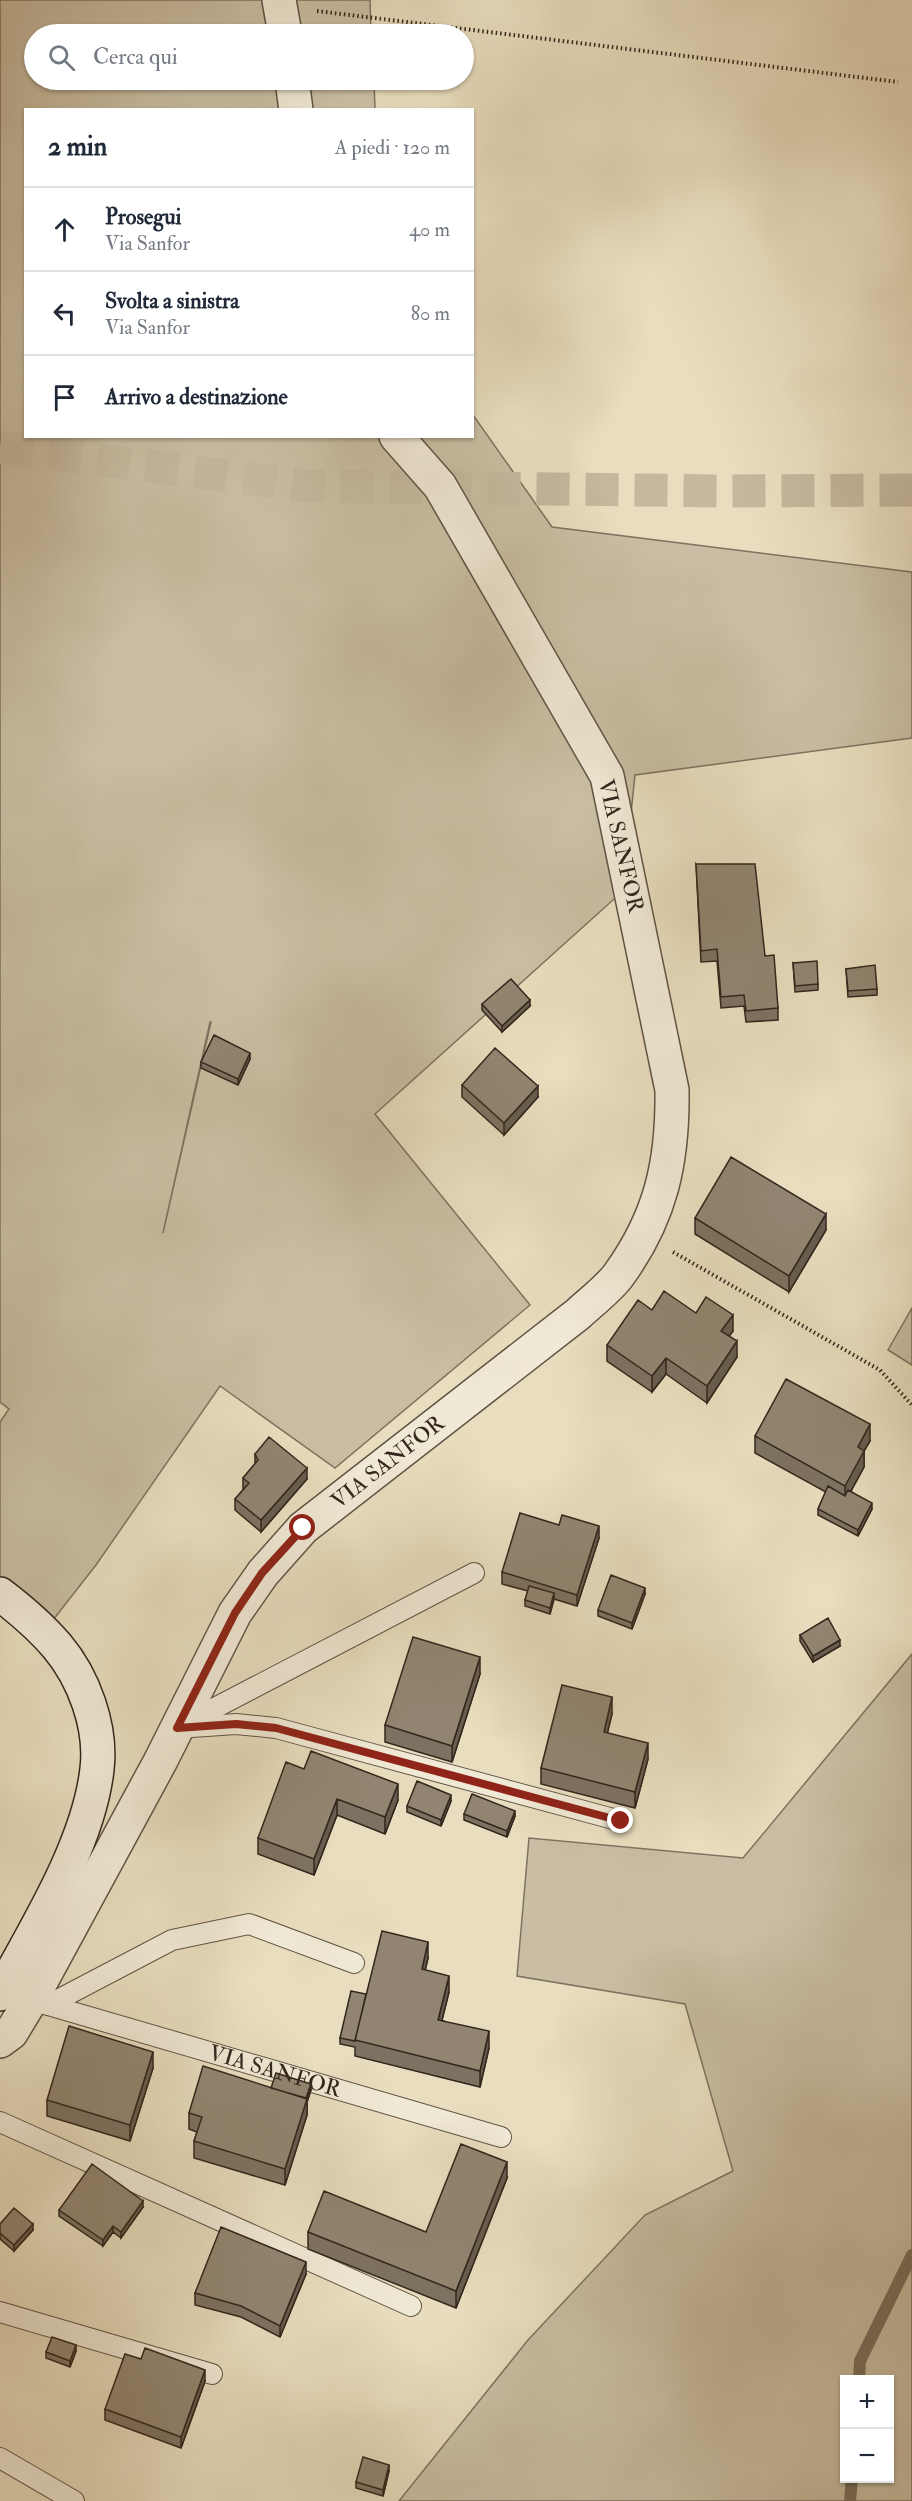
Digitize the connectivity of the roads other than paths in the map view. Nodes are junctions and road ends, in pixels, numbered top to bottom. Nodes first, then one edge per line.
1 (293, 90) edge
2 (296, 108) edge
3 (398, 438) edge
4 (474, 1573) dead end
5 (0, 1594) edge
6 (177, 1728) junction
7 (621, 1821) dead end
8 (354, 1964) dead end
9 (26, 1999) edge
10 (0, 2041) edge
11 (0, 2122) edge
12 (501, 2137) dead end
13 (411, 2306) dead end
14 (0, 2312) edge
15 (212, 2374) dead end
16 (0, 2458) edge
17 (74, 2501) edge

1 - 2 street
3 - 6 street, VIA SANFOR
4 - 6 lane
5 - 9 street
6 - 7 lane
6 - 9 street, VIA SANFOR
8 - 9 lane
9 - 10 street, VIA SANFOR
9 - 12 lane, VIA SANFOR
11 - 13 lane
14 - 15 lane
16 - 17 lane

